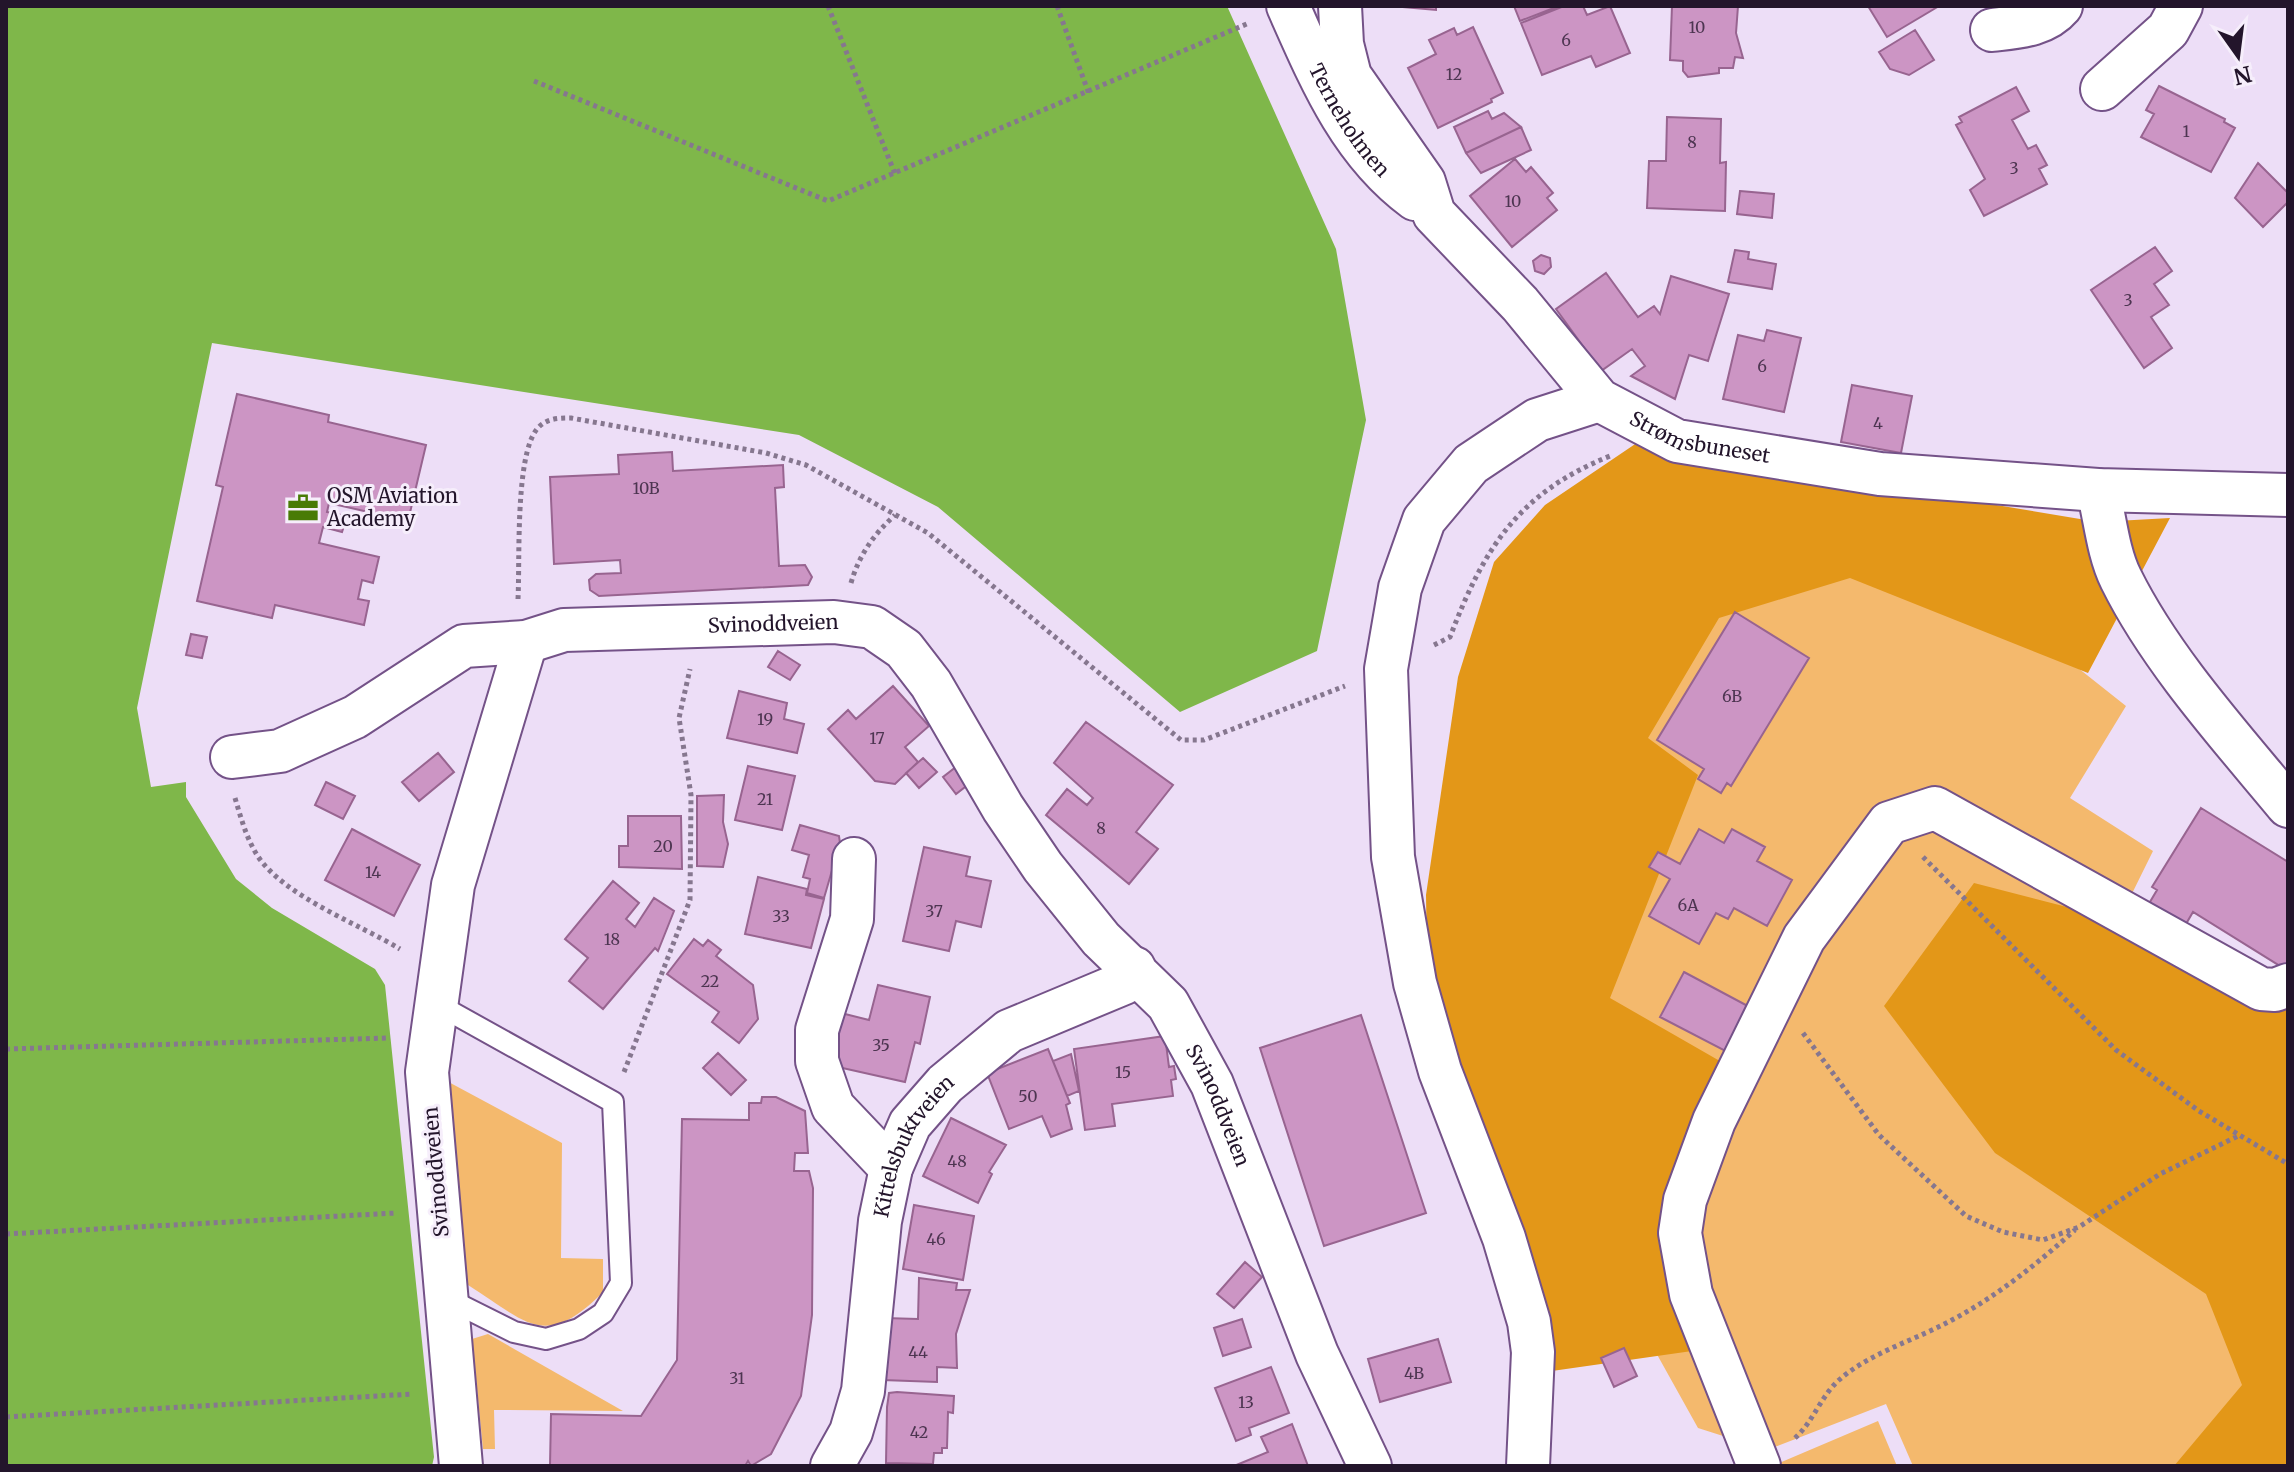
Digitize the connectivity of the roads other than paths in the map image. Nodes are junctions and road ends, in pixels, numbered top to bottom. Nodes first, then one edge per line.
1 (1288, 6) edge
2 (1340, 6) edge
3 (2061, 6) edge
4 (2181, 6) edge
5 (1992, 30) dead end
6 (2102, 89) dead end
7 (1434, 214) junction
8 (1599, 400) junction
9 (2098, 490) junction
10 (2288, 495) edge
11 (526, 642) junction
12 (232, 757) road end
13 (2288, 806) edge
14 (854, 859) dead end
15 (1134, 968) junction
16 (2288, 985) edge
17 (437, 988) junction
18 (891, 1168) junction
19 (446, 1298) junction
20 (847, 1455) edge
21 (461, 1466) edge
22 (1370, 1466) edge
23 (1528, 1466) edge
24 (1758, 1466) edge

1 - 7 street, Terneholmen
2 - 7 street, Strømsbuneset
3 - 5 street
4 - 6 street
7 - 8 street, Strømsbuneset
8 - 9 street, Strømsbuneset
8 - 23 street
9 - 10 street, Strømsbuneset
9 - 13 street
11 - 12 street
11 - 15 street, Svinoddveien
11 - 17 street, Svinoddveien
14 - 18 street
15 - 18 street, Kittelsbuktveien
15 - 22 street, Svinoddveien
16 - 24 street
17 - 19 street, Svinoddveien
17 - 19 lane
18 - 20 street, Kittelsbuktveien
19 - 21 street, Svinoddveien

